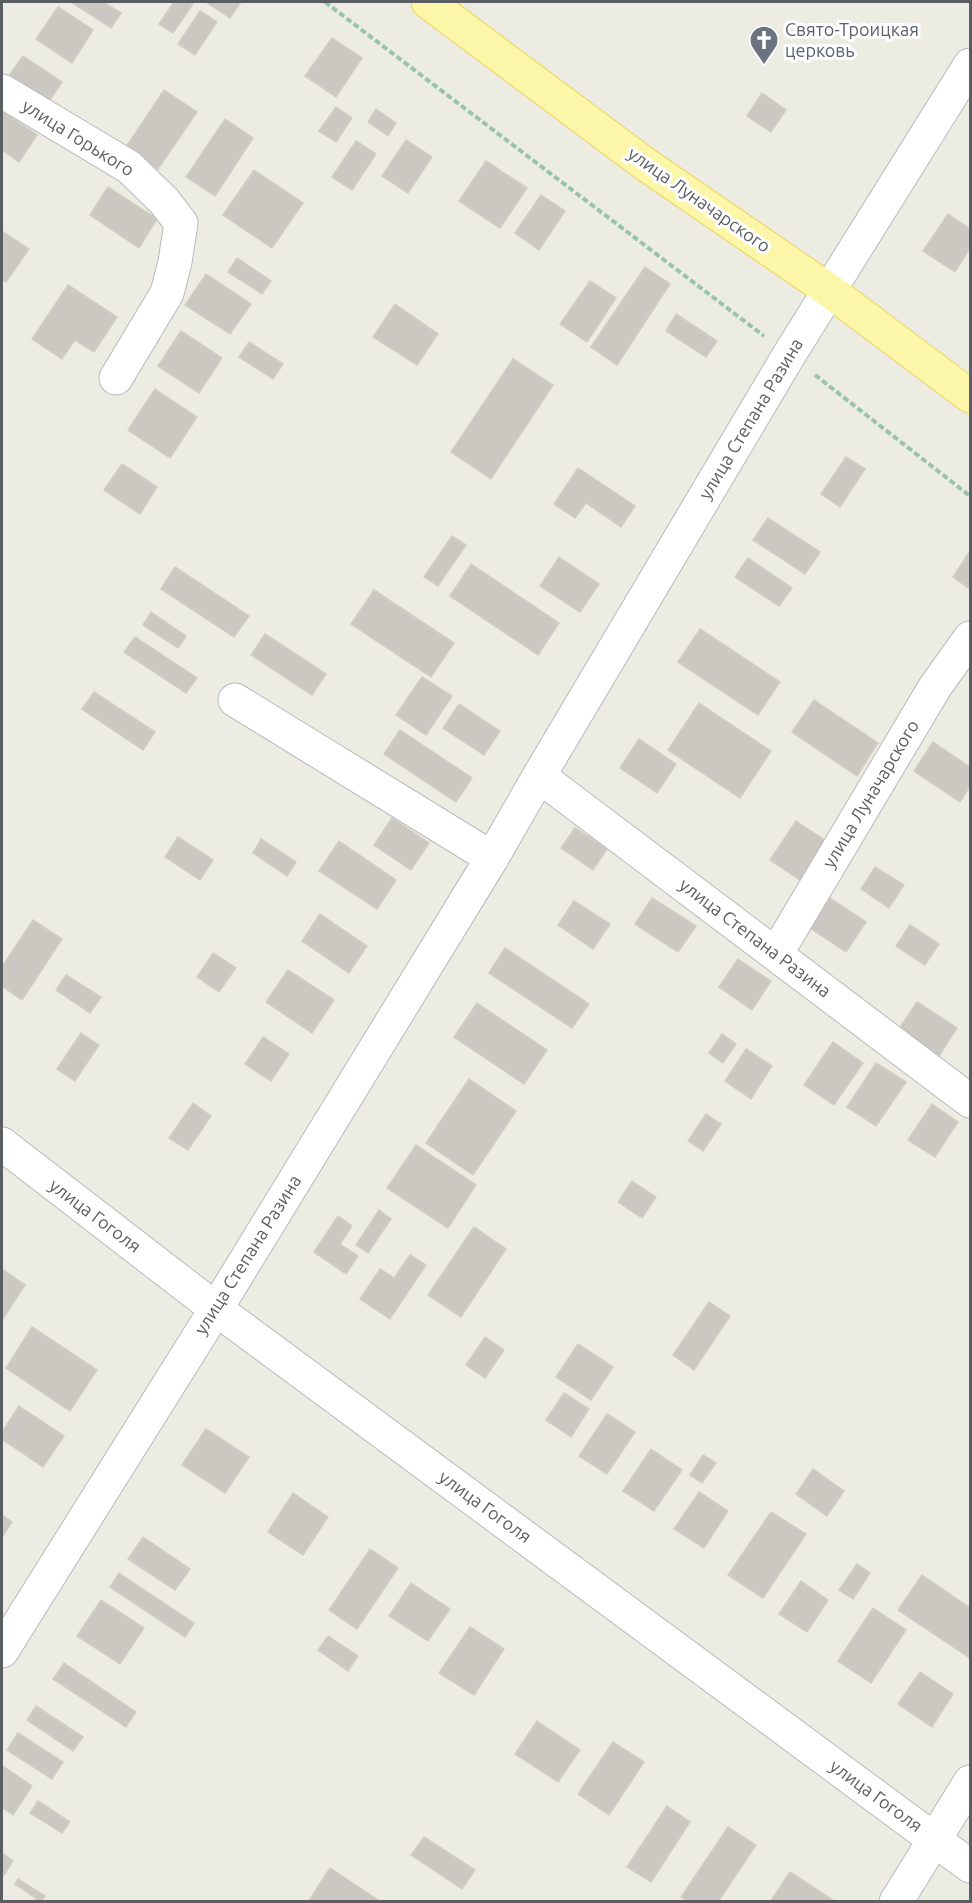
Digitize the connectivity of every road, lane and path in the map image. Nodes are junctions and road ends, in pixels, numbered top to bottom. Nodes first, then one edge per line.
1 (325, 2) edge
2 (428, 2) edge
3 (970, 65) edge
4 (2, 91) edge
5 (830, 291) junction
6 (789, 355) junction
7 (116, 378) dead end
8 (970, 396) edge
9 (970, 496) edge
10 (970, 638) edge
11 (235, 700) dead end
12 (539, 776) junction
13 (492, 858) junction
14 (776, 954) junction
15 (970, 1101) edge
16 (2, 1144) edge
17 (216, 1309) junction
18 (2, 1651) edge
19 (970, 1782) edge
20 (934, 1839) junction
21 (970, 1866) edge
22 (896, 1902) edge

1 - 6 path
2 - 5 main road, улица Луначарского
3 - 5 street, улица Степана Разина
4 - 7 street, улица Горького
5 - 6 street, улица Степана Разина
5 - 8 main road, улица Луначарского
6 - 9 path
6 - 12 street, улица Степана Разина
10 - 14 street, улица Луначарского
11 - 13 street
12 - 13 street, улица Степана Разина
12 - 14 street, улица Степана Разина
13 - 17 street, улица Степана Разина
14 - 15 street, улица Степана Разина
16 - 17 street, улица Гоголя
17 - 18 street, улица Степана Разина
17 - 20 street, улица Гоголя
19 - 20 street
20 - 21 street, улица Гоголя
20 - 22 street

